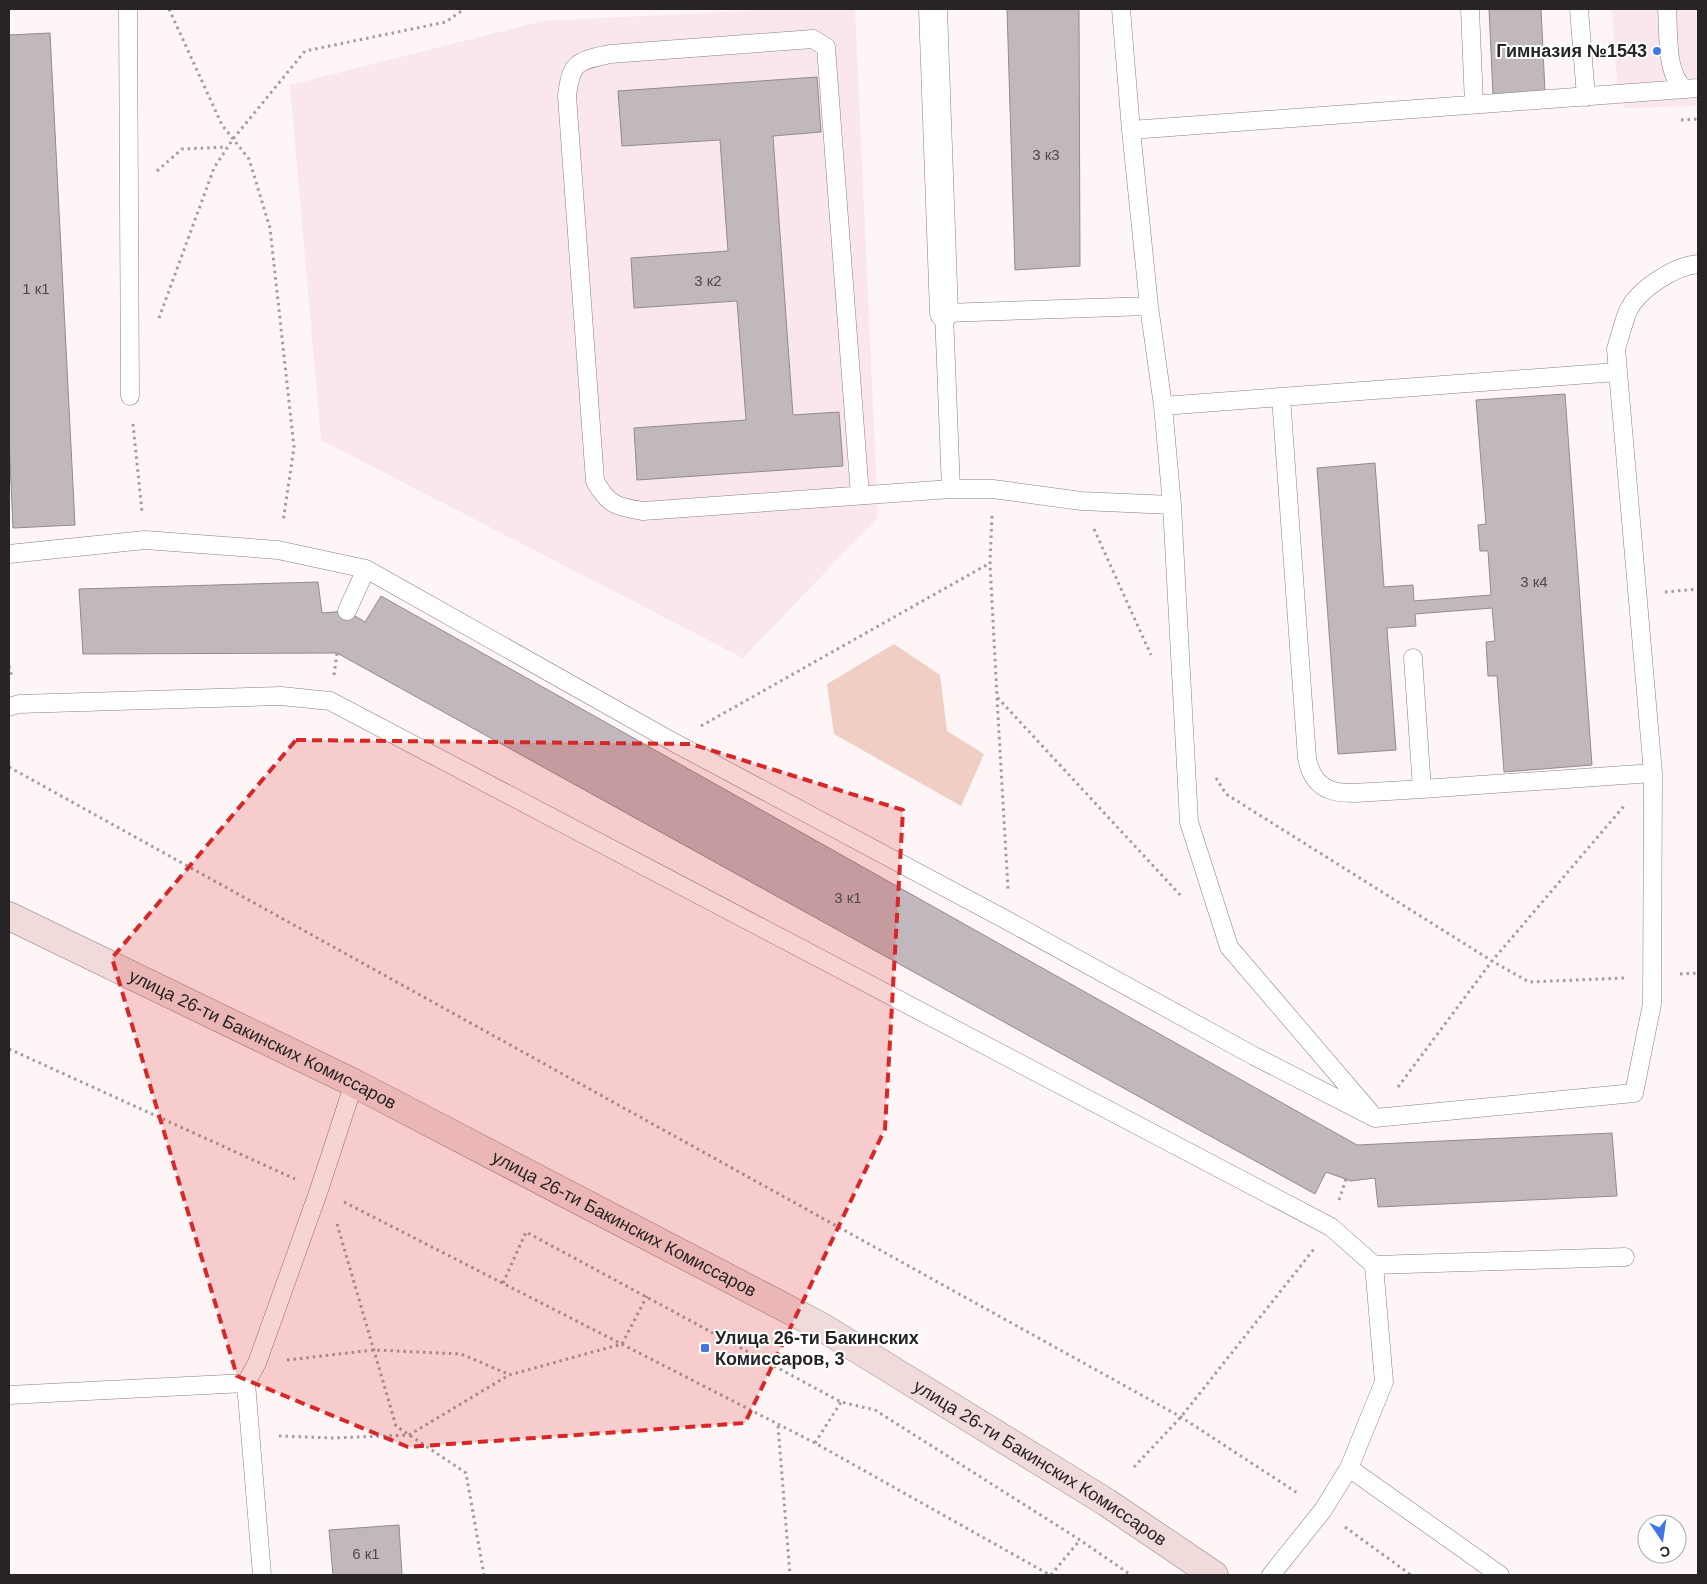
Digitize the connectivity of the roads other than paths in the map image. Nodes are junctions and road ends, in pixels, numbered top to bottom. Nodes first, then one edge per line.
1 (128, 9) edge
2 (933, 9) edge
3 (1121, 9) edge
4 (1470, 9) edge
5 (1579, 9) edge
6 (1667, 9) edge
7 (1692, 89) edge
8 (1586, 96) junction
9 (1474, 104) junction
10 (1131, 130) junction
11 (1698, 264) edge
12 (1149, 306) junction
13 (944, 312) junction
14 (1617, 372) junction
15 (130, 396) road end
16 (1281, 397) junction
17 (1163, 406) junction
18 (951, 489) junction
19 (860, 496) junction
20 (1172, 505) junction
21 (9, 554) edge
22 (366, 569) junction
23 (347, 611) dead end
24 (1412, 658) dead end
25 (9, 707) edge
26 (1653, 772) junction
27 (1422, 789) junction
28 (9, 916) edge
29 (354, 1083) junction
30 (1375, 1118) junction
31 (1625, 1257) dead end
32 (1374, 1265) junction
33 (246, 1383) junction
34 (9, 1395) edge
35 (1350, 1468) junction
36 (262, 1575) edge
37 (1214, 1575) edge
38 (1271, 1575) edge
39 (1500, 1575) edge

1 - 15 lane
2 - 13 street
3 - 10 lane
4 - 9 lane
5 - 8 lane
6 - 7 lane
7 - 8 lane
8 - 9 lane
9 - 10 lane
10 - 12 lane
11 - 14 lane
12 - 13 lane
12 - 17 lane
13 - 18 lane
14 - 16 lane
14 - 26 lane
16 - 17 lane
16 - 27 lane
17 - 20 lane
18 - 19 lane
18 - 20 lane
19 - 19 lane
20 - 30 lane
21 - 22 lane
22 - 23 lane
22 - 30 lane
24 - 27 lane
25 - 32 lane
26 - 27 lane
26 - 30 lane
28 - 29 main road, улица 26-ти Бакинских Комиссаров
29 - 33 lane
29 - 37 main road, улица 26-ти Бакинских Комиссаров
31 - 32 lane
32 - 35 lane
33 - 34 lane
33 - 36 lane
35 - 38 lane
35 - 39 lane

